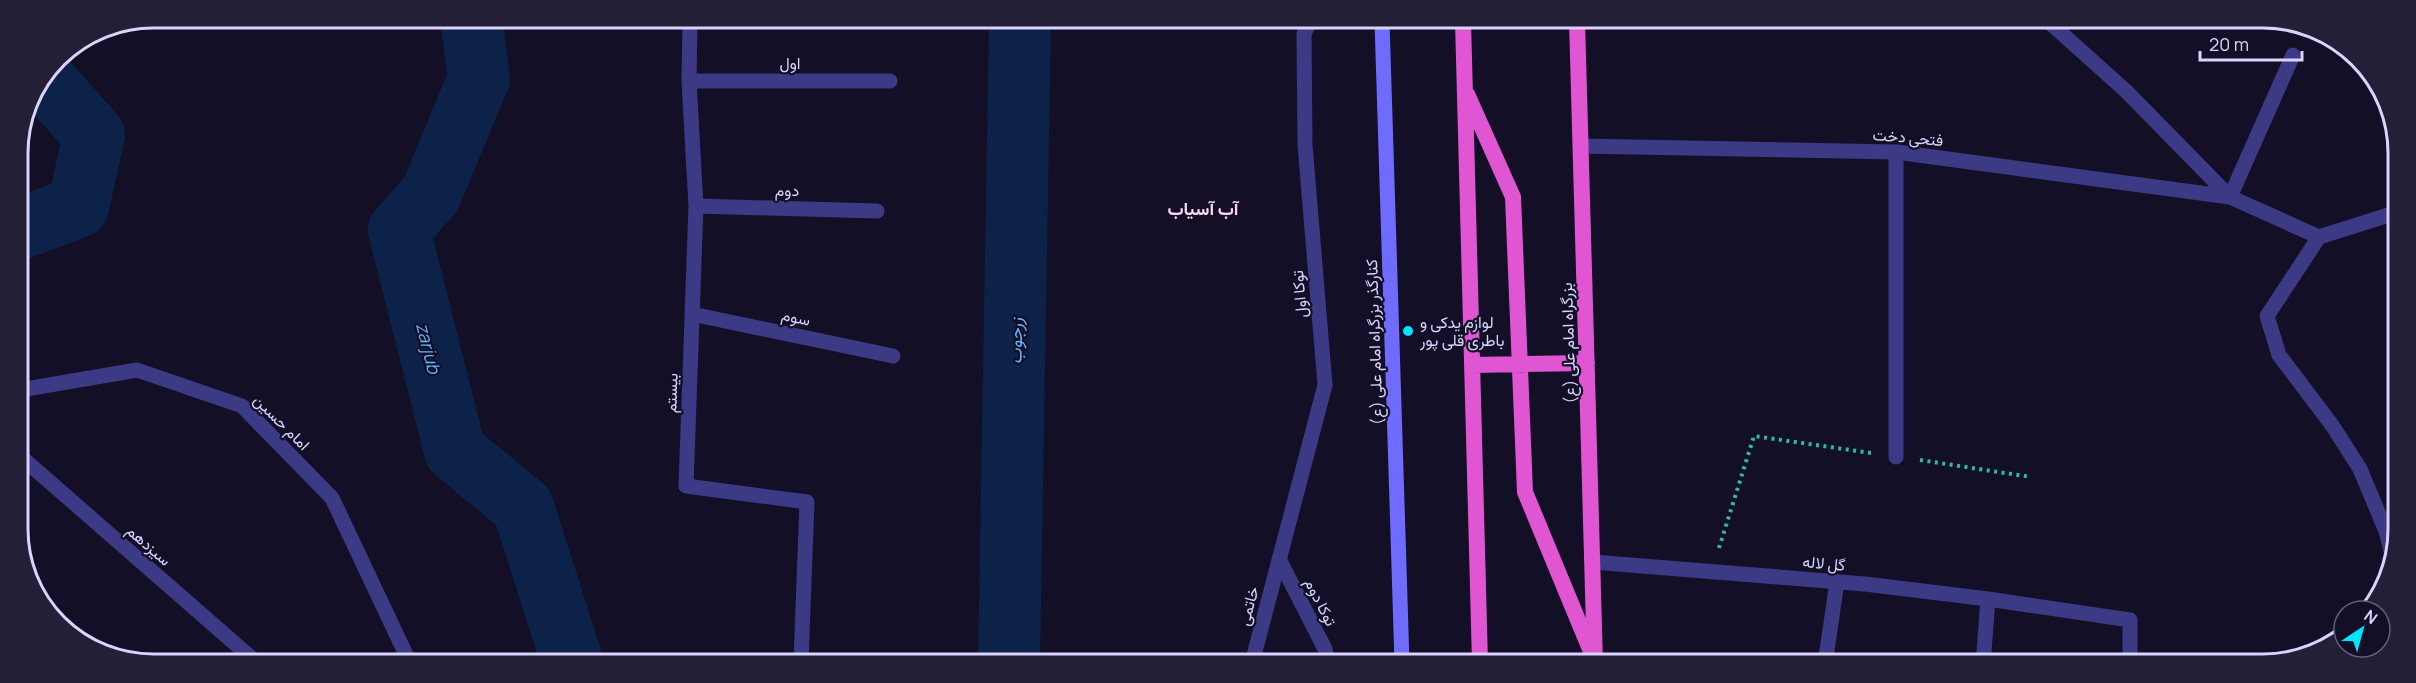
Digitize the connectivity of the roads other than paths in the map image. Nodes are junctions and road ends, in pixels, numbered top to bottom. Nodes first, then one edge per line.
1 (1307, 28) edge
2 (1382, 28) edge
3 (1463, 28) edge
4 (1577, 28) edge
5 (2057, 28) edge
6 (690, 29) edge
7 (2293, 56) dead end
8 (689, 81) junction
9 (890, 81) dead end
10 (1464, 88) junction
11 (1581, 146) junction
12 (1896, 152) junction
13 (2230, 196) junction
14 (696, 206) junction
15 (877, 211) dead end
16 (2388, 215) edge
17 (2319, 237) junction
18 (692, 314) junction
19 (893, 356) dead end
20 (1587, 363) junction
21 (1520, 364) junction
22 (1472, 365) junction
23 (28, 389) edge
24 (1896, 457) road end
25 (28, 463) edge
26 (2387, 539) edge
27 (1279, 559) junction
28 (1593, 562) junction
29 (1837, 582) junction
30 (1988, 599) junction
31 (247, 654) edge
32 (406, 654) edge
33 (801, 654) edge
34 (1254, 654) edge
35 (1326, 654) edge
36 (1402, 654) edge
37 (1480, 654) edge
38 (1591, 654) edge
39 (1595, 654) edge
40 (1826, 654) edge
41 (1984, 654) edge
42 (2130, 654) edge

1 - 27 street, توکا اول
2 - 36 main road, کنارگذر بزرگراه امام علی (ع)
3 - 10 highway
4 - 11 highway, بزرگراه امام علی (ع)
5 - 13 street
6 - 8 street, بیستم
7 - 13 street
8 - 9 street, اول
8 - 14 street, بیستم
10 - 21 highway
10 - 22 highway
11 - 12 street, فتحی دخت
11 - 20 highway, بزرگراه امام علی (ع)
12 - 13 street, فتحی دخت
12 - 24 street
13 - 17 street
14 - 15 street, دوم
14 - 18 street, بیستم
16 - 17 street
17 - 26 street
18 - 19 street, سوم
18 - 33 street, بیستم
20 - 21 highway
20 - 28 highway, بزرگراه امام علی (ع)
21 - 22 highway
21 - 38 highway
22 - 37 highway
23 - 32 street, امام حسین
25 - 31 street, سیزدهم
27 - 34 street, خاتمی
27 - 35 street, توکا دوم
28 - 29 street, گل لاله
28 - 39 highway, بزرگراه امام علی (ع)
29 - 30 street, گل لاله
29 - 40 street
30 - 41 street
30 - 42 street, گل لاله

